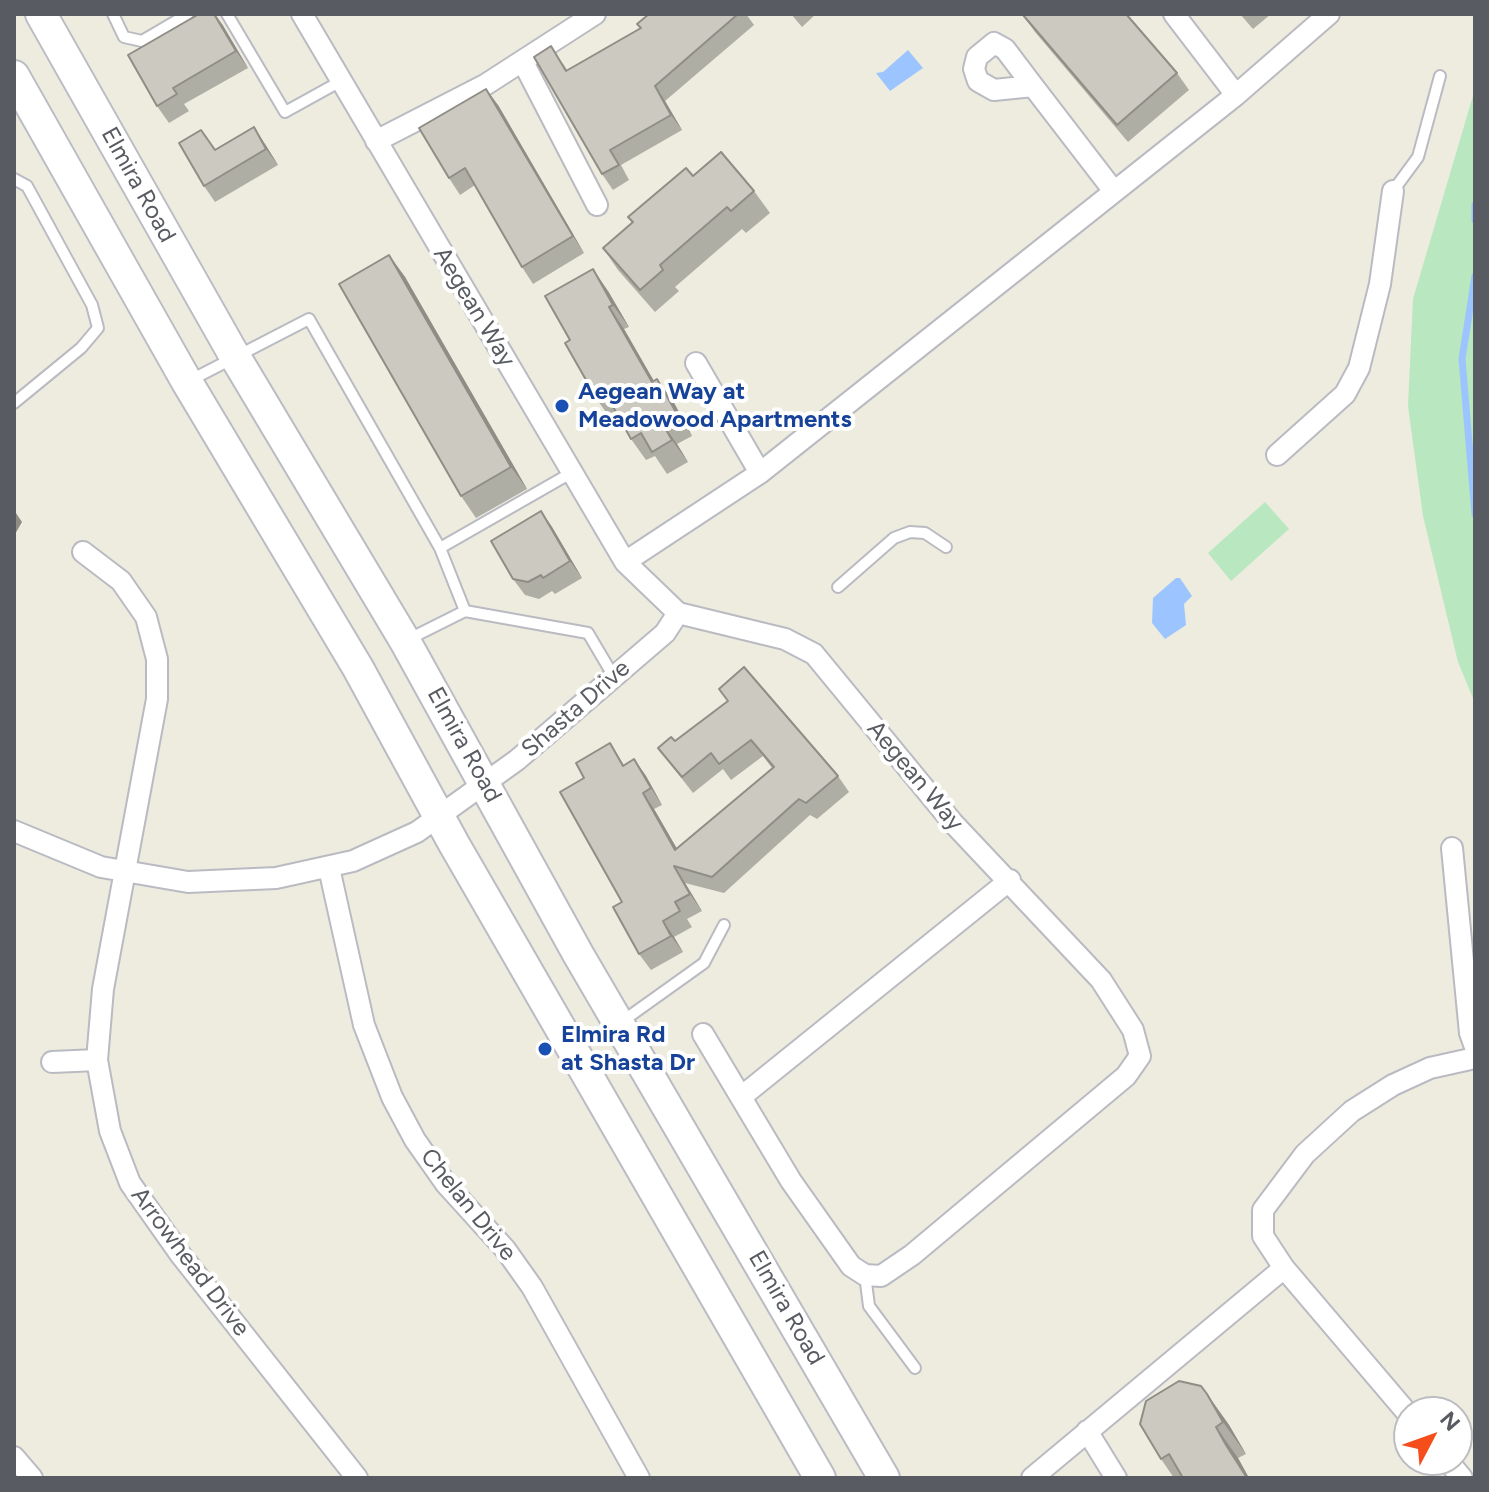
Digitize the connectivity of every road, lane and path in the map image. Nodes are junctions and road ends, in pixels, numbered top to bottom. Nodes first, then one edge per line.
1 (41, 14) edge
2 (113, 14) edge
3 (188, 14) edge
4 (227, 14) edge
5 (302, 14) edge
6 (595, 14) edge
7 (1174, 14) edge
8 (1329, 14) edge
9 (523, 62) junction
10 (14, 76) edge
11 (1440, 76) dead end
12 (341, 81) junction
13 (1033, 86) dead end
14 (1236, 95) junction
15 (376, 141) junction
16 (14, 179) edge
17 (1113, 190) junction
18 (1393, 191) joint
19 (597, 205) dead end
20 (234, 355) junction
21 (696, 363) dead end
22 (187, 382) junction
23 (14, 403) edge
24 (1277, 455) dead end
25 (571, 473) junction
26 (760, 473) junction
27 (946, 547) dead end
28 (440, 548) junction
29 (83, 552) dead end
30 (625, 562) junction
31 (838, 587) dead end
32 (465, 611) junction
33 (678, 613) junction
34 (405, 641) junction
35 (614, 677) junction
36 (485, 781) junction
37 (439, 816) junction
38 (14, 831) edge
39 (1452, 848) dead end
40 (329, 868) junction
41 (124, 873) junction
42 (1010, 880) junction
43 (724, 925) dead end
44 (619, 1023) junction
45 (703, 1034) dead end
46 (1475, 1047) edge
47 (1475, 1058) edge
48 (97, 1060) junction
49 (52, 1062) dead end
50 (741, 1097) junction
51 (1284, 1268) junction
52 (865, 1275) junction
53 (915, 1368) dead end
54 (1393, 1396) edge
55 (1087, 1431) junction
56 (14, 1457) edge
57 (32, 1478) edge
58 (357, 1478) edge
59 (639, 1478) edge
60 (820, 1478) edge
61 (884, 1478) edge
62 (1032, 1478) edge
63 (1116, 1478) edge

1 - 20 main road, Elmira Road
2 - 3 lane
4 - 12 lane
5 - 12 street, Aegean Way
6 - 9 street
7 - 14 street
8 - 14 street
9 - 15 street
9 - 19 street
10 - 22 main road
11 - 18 lane
12 - 15 street, Aegean Way
13 - 17 street
14 - 17 street
15 - 25 street, Aegean Way
16 - 23 lane
17 - 26 street
18 - 24 street
20 - 22 lane
20 - 28 lane
20 - 34 main road, Elmira Road
21 - 26 street
22 - 37 main road
25 - 28 lane
25 - 30 street, Aegean Way
26 - 30 street
27 - 31 lane
28 - 32 lane
29 - 41 street, Arrowhead Drive
30 - 33 street, Aegean Way
32 - 34 lane
32 - 35 lane
33 - 35 street, Shasta Drive
33 - 42 street, Aegean Way
34 - 36 main road, Elmira Road
35 - 36 street, Shasta Drive
36 - 37 street, Shasta Drive
36 - 44 main road, Elmira Road
37 - 40 street, Shasta Drive
37 - 60 main road
38 - 41 street, Shasta Drive
39 - 46 street
40 - 41 street, Shasta Drive
40 - 59 street, Chelan Drive
41 - 48 street, Arrowhead Drive
42 - 50 street
42 - 52 street, Aegean Way
43 - 44 lane
44 - 61 main road, Elmira Road
45 - 50 street
47 - 51 street
48 - 49 street
48 - 58 street, Arrowhead Drive
50 - 52 street
51 - 54 street
51 - 55 street
52 - 53 lane
55 - 62 street
55 - 63 street
56 - 57 street

